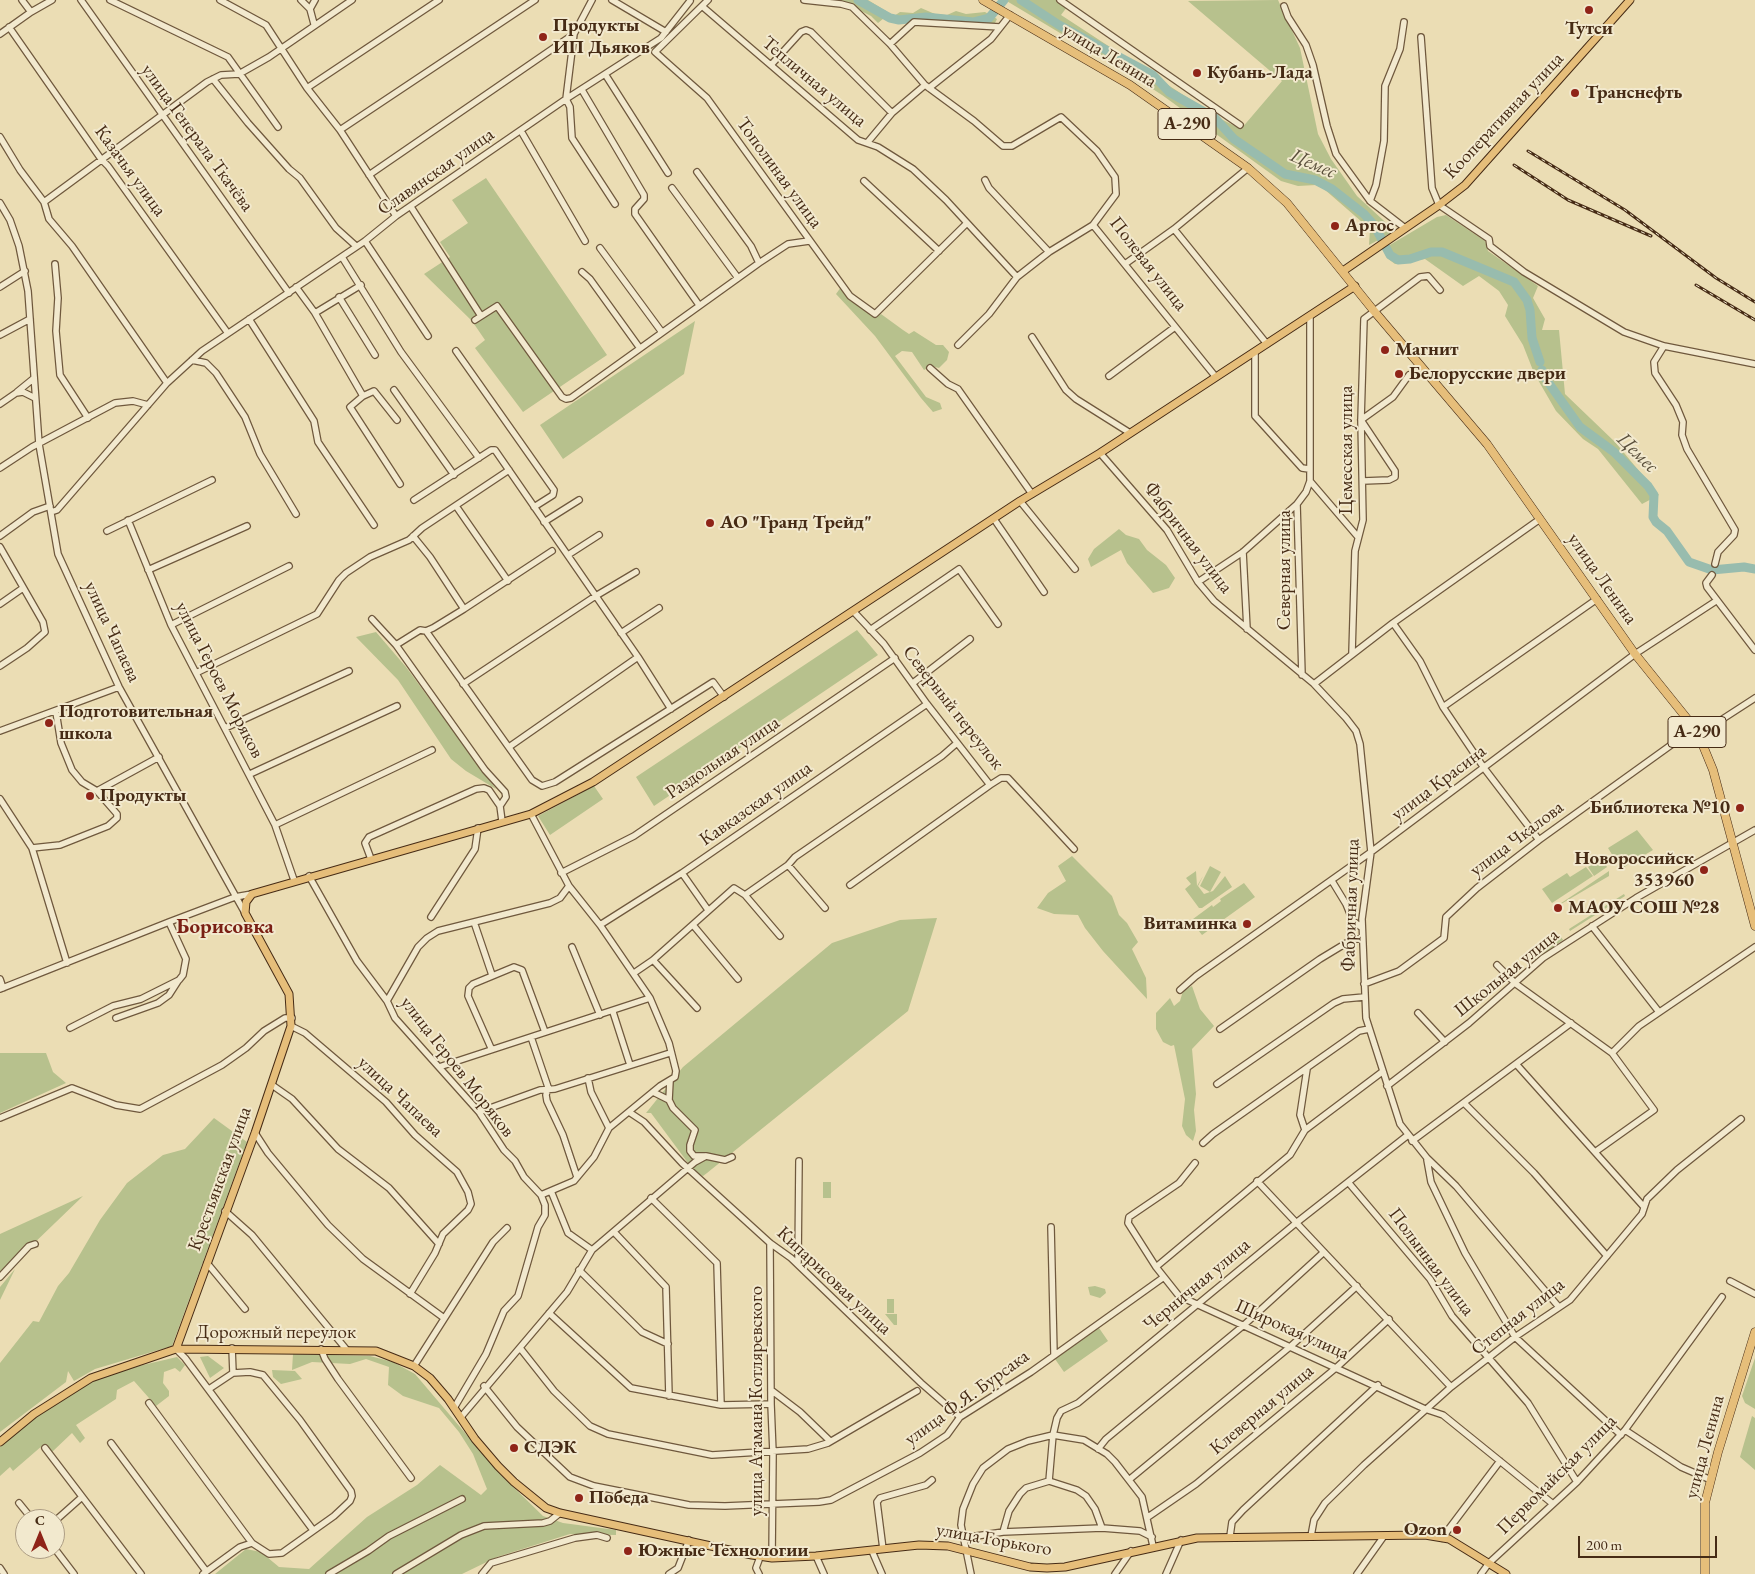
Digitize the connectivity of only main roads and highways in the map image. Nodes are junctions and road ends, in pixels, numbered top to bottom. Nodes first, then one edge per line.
1 (983, 0) edge
2 (1630, 0) edge
3 (1343, 271) junction
4 (1355, 286) junction
5 (1755, 926) edge
6 (292, 1022) joint
7 (1755, 1332) edge
8 (176, 1349) junction
9 (461, 1417) joint
10 (0, 1442) edge
11 (1506, 1574) edge
12 (1705, 1574) edge

1 - 3 highway, улица Ленина / А-290
2 - 3 main road, Кооперативная улица
3 - 4 highway, улица Ленина
4 - 5 highway, улица Ленина / А-290
4 - 6 main road, улица Чапаева
6 - 8 main road, Крестьянская улица
7 - 12 highway, улица Ленина
8 - 9 main road, Дорожный переулок
8 - 10 main road, Дорожный переулок
9 - 11 main road, улица Горького

